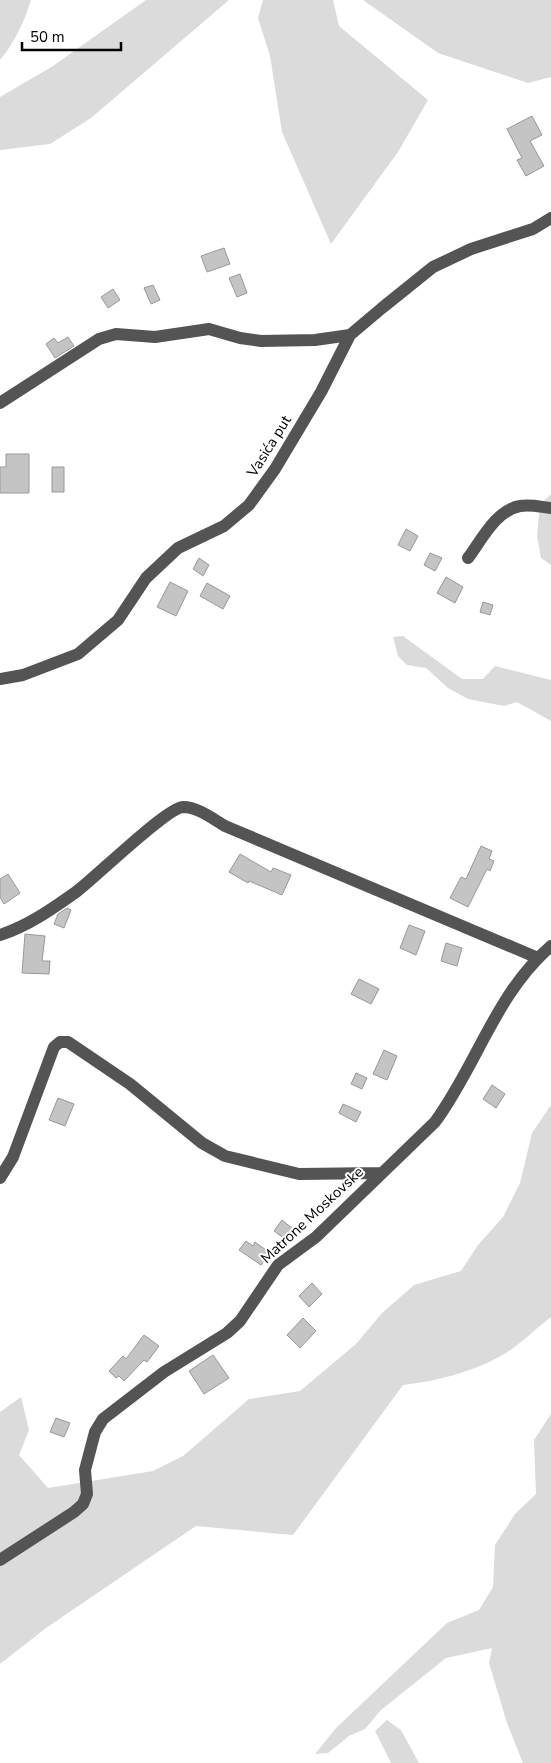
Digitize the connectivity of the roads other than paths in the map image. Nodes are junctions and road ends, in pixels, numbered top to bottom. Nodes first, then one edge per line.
1 (551, 218) edge
2 (350, 335) junction
3 (0, 403) edge
4 (551, 508) edge
5 (468, 558) dead end
6 (0, 679) edge
7 (0, 935) edge
8 (551, 946) edge
9 (538, 958) junction
10 (381, 1173) junction
11 (0, 1178) edge
12 (0, 1560) edge

1 - 2 street, Vasića put
2 - 3 street
2 - 6 street, Vasića put
4 - 5 street
7 - 9 street
8 - 9 street, Matrone Moskovske
9 - 10 street, Matrone Moskovske
10 - 11 street
10 - 12 street, Matrone Moskovske

